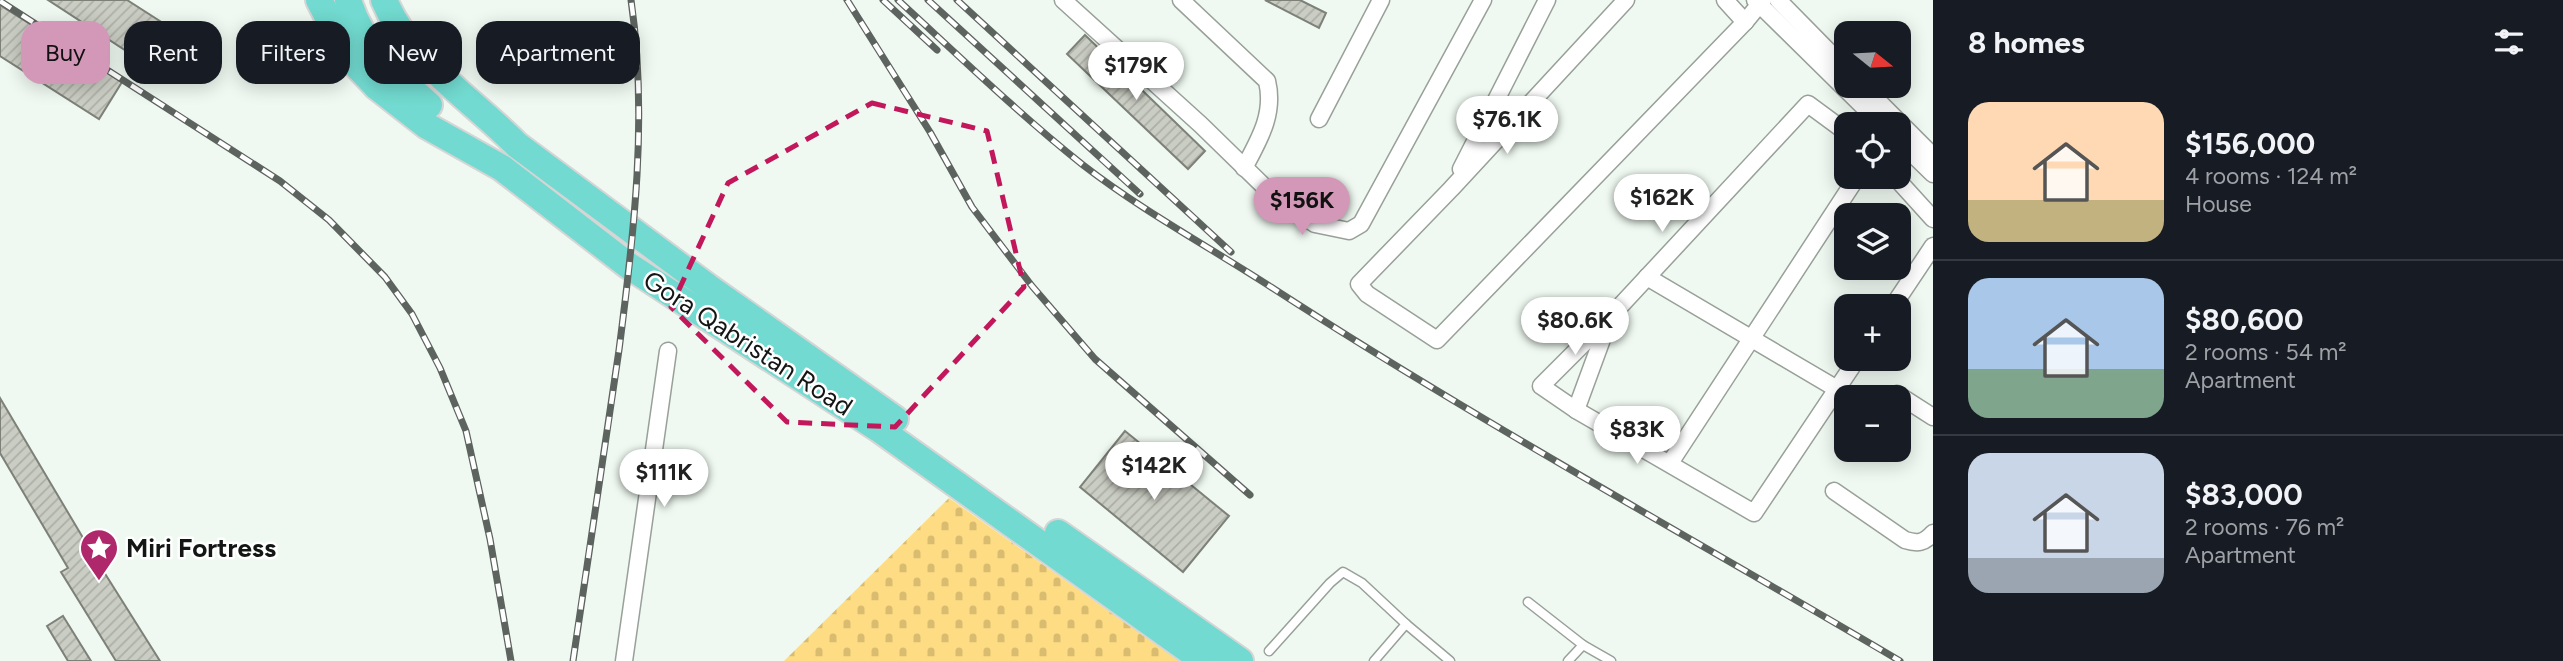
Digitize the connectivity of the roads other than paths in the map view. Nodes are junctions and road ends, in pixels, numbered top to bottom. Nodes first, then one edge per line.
1 (319, 0) edge
2 (348, 0) edge
3 (364, 0) edge
4 (384, 0) edge
5 (1063, 0) edge
6 (1181, 0) edge
7 (1381, 0) edge
8 (1483, 0) edge
9 (1547, 0) edge
10 (1626, 0) edge
11 (1725, 0) edge
12 (1778, 0) edge
13 (1759, 1) edge
14 (1745, 22) junction
15 (1834, 57) edge
16 (1873, 98) edge
17 (446, 109) junction
18 (1869, 112) edge
19 (1884, 112) edge
20 (1319, 119) dead end
21 (1834, 123) edge
22 (1911, 140) edge
23 (517, 145) junction
24 (1911, 146) edge
25 (1933, 156) edge
26 (1244, 168) junction
27 (502, 169) junction
28 (1933, 174) edge
29 (1451, 189) junction
30 (1849, 189) edge
31 (1906, 189) edge
32 (1933, 219) edge
33 (1933, 246) edge
34 (1647, 277) junction
35 (1901, 294) edge
36 (1610, 317) junction
37 (1752, 338) junction
38 (668, 351) dead end
39 (1834, 387) edge
40 (1834, 393) edge
41 (1911, 403) edge
42 (1576, 410) junction
43 (1933, 417) edge
44 (1670, 463) junction
45 (1834, 491) dead end
46 (1933, 533) edge
47 (1528, 602) dead end
48 (1406, 625) junction
49 (1583, 645) junction
50 (1269, 651) dead end
51 (624, 661) edge
52 (1204, 661) edge
53 (1240, 661) edge
54 (1374, 661) edge
55 (1450, 661) edge
56 (1568, 661) edge
57 (1611, 661) edge

1 - 27 main road, Gora Qabristan Road
2 - 17 main road
3 - 17 main road
4 - 23 main road, Gora Qabristan Road
5 - 26 street
6 - 26 street
7 - 20 street
8 - 26 street
9 - 29 street
10 - 29 street
11 - 14 street
12 - 15 street
13 - 14 street
13 - 18 street
14 - 29 street
16 - 19 street
17 - 23 main road
17 - 27 main road
21 - 34 street
22 - 25 street
23 - 53 main road, Gora Qabristan Road
24 - 28 street
27 - 52 main road, Gora Qabristan Road
30 - 37 street
31 - 32 street
33 - 35 street
34 - 36 street
34 - 37 street
36 - 42 street
36 - 42 street
37 - 39 street
37 - 44 street
38 - 51 street
40 - 44 street
41 - 43 street
42 - 44 street
45 - 46 street
47 - 49 lane
48 - 50 lane
48 - 54 lane
48 - 55 lane
49 - 56 lane
49 - 57 lane

